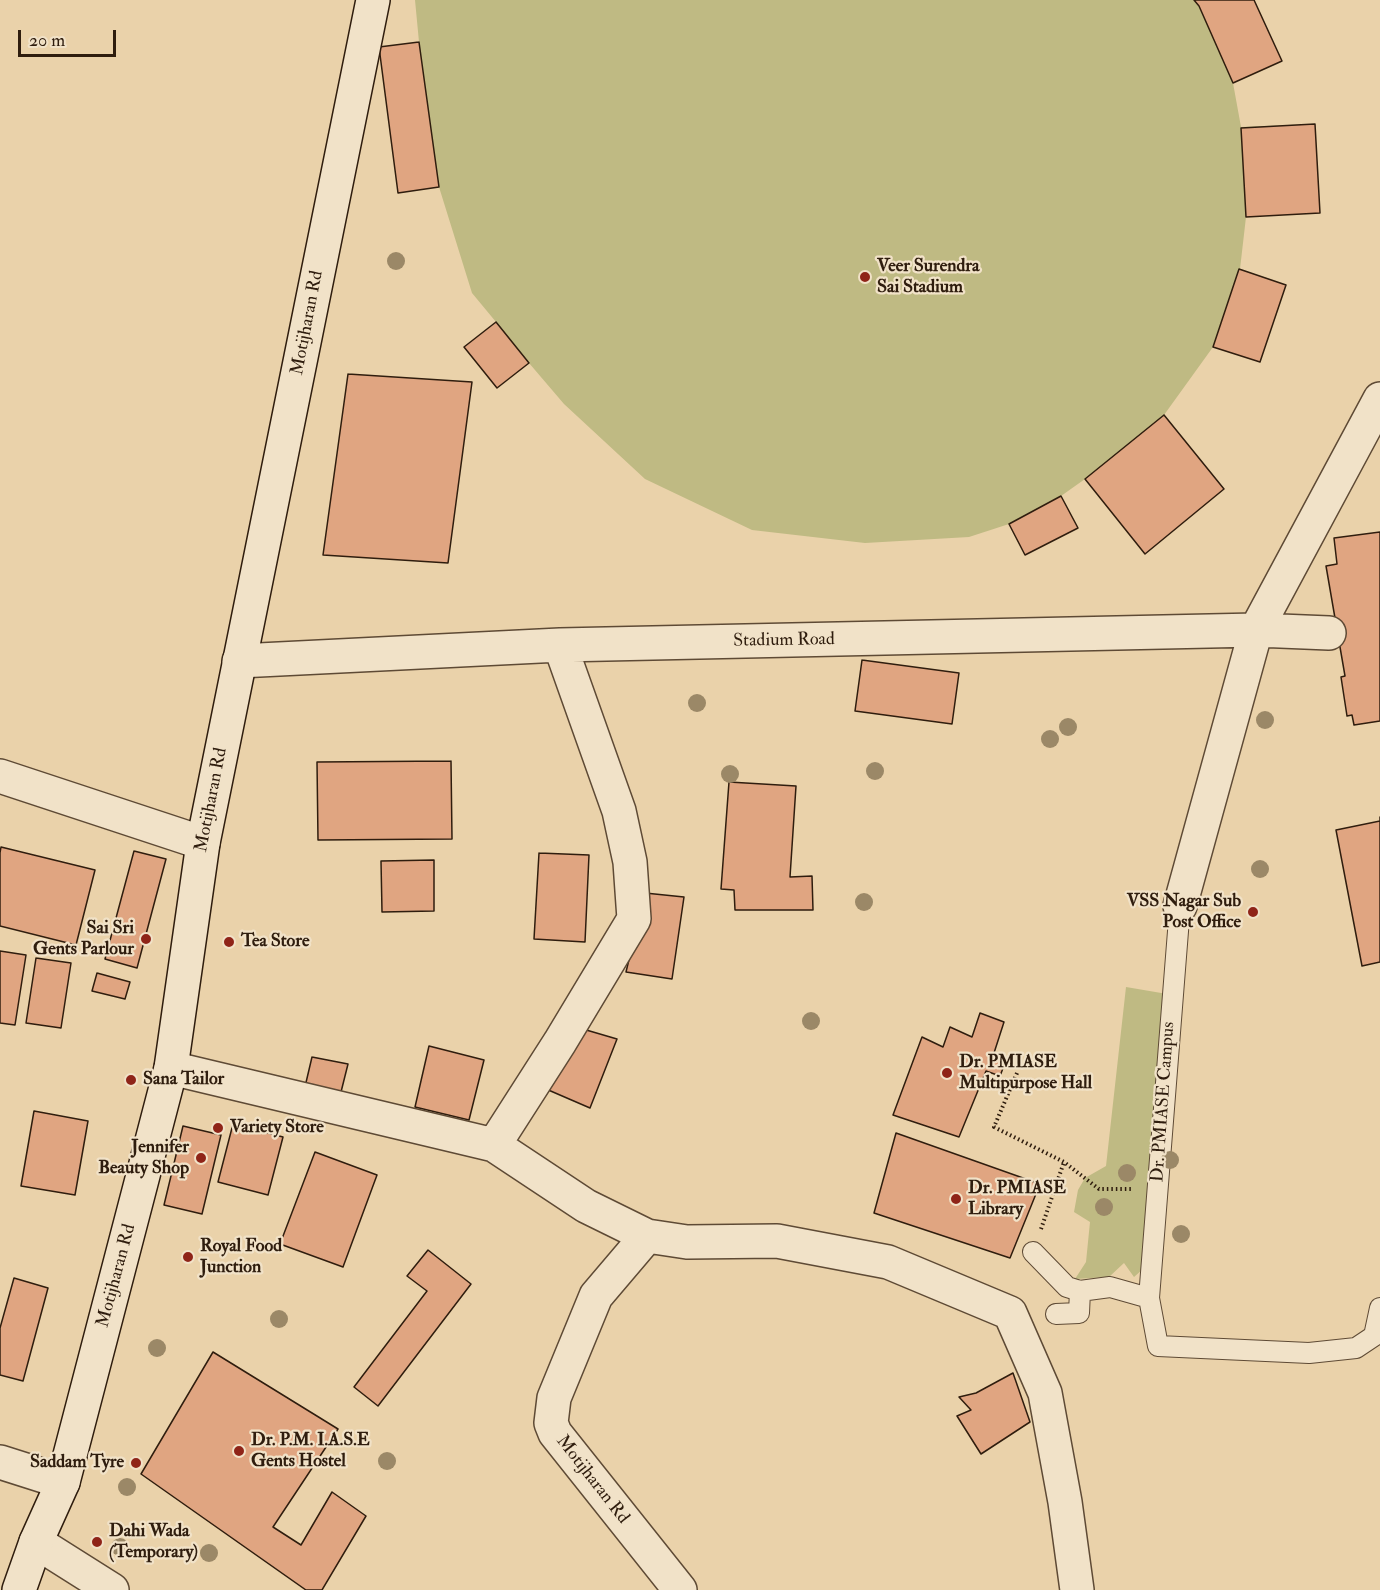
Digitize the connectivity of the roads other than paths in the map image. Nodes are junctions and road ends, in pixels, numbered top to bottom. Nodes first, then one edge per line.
1 (374, 0) edge
2 (1380, 399) edge
3 (1256, 630) junction
4 (1329, 633) dead end
5 (560, 645) junction
6 (239, 661) junction
7 (0, 776) edge
8 (203, 843) junction
9 (1180, 906) joint
10 (171, 1068) junction
11 (494, 1145) junction
12 (647, 1236) junction
13 (1033, 1252) road end
14 (1080, 1291) junction
15 (1149, 1299) junction
16 (1380, 1308) edge
17 (1056, 1314) dead end
18 (0, 1462) edge
19 (63, 1482) junction
20 (36, 1542) junction
21 (19, 1590) edge
22 (112, 1590) edge
23 (680, 1590) edge
24 (1077, 1590) edge

1 - 6 street, Motijharan Rd
2 - 3 street
3 - 4 street, Stadium Road
3 - 5 street, Stadium Road
3 - 9 street
5 - 6 street, Stadium Road
5 - 11 street
6 - 8 street, Motijharan Rd
7 - 8 street
8 - 10 street, Motijharan Rd
9 - 15 lane, Dr. PMIASE Campus
10 - 11 street
10 - 19 street, Motijharan Rd
11 - 12 street
12 - 23 street, Motijharan Rd
12 - 24 street
13 - 14 lane
14 - 15 lane
14 - 17 lane
15 - 16 lane, Dr. PMIASE Campus
18 - 19 street
19 - 20 street, Motijharan Rd
20 - 21 street, Motijharan Rd
20 - 22 street

